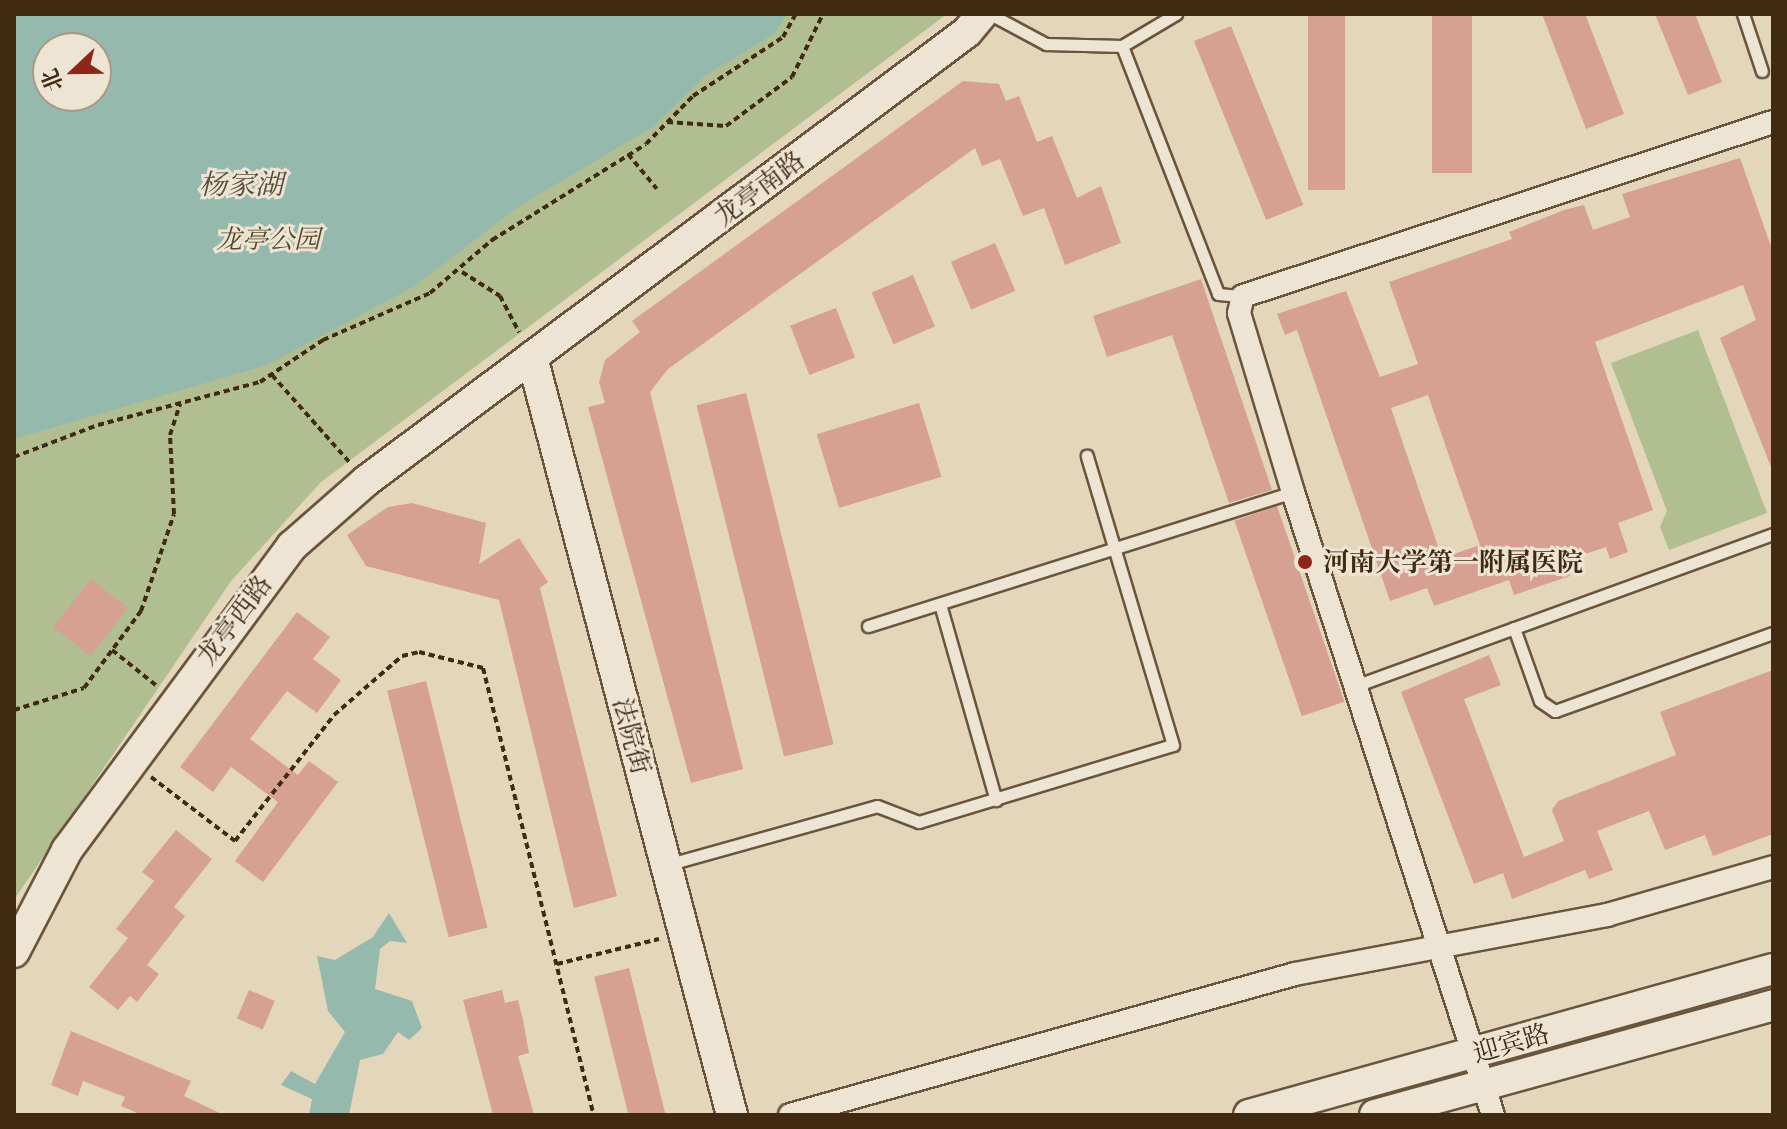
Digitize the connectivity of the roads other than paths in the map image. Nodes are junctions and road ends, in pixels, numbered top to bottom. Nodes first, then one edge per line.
1 (982, 14) edge
2 (990, 14) edge
3 (1176, 14) edge
4 (1743, 14) edge
5 (1122, 46) junction
6 (1762, 71) dead end
7 (1773, 122) edge
8 (1243, 296) junction
9 (532, 357) junction
10 (1087, 456) dead end
11 (1293, 492) junction
12 (1773, 534) edge
13 (1115, 551) junction
14 (940, 604) junction
15 (868, 626) dead end
16 (1514, 628) junction
17 (1773, 633) edge
18 (1354, 686) junction
19 (996, 800) junction
20 (666, 865) junction
21 (1773, 867) edge
22 (1438, 949) junction
23 (14, 952) edge
24 (1773, 969) edge
25 (1773, 1005) edge
26 (1471, 1055) junction
27 (1481, 1085) junction
28 (732, 1115) edge
29 (790, 1115) edge
30 (1249, 1115) edge
31 (1375, 1115) edge
32 (1493, 1115) edge

1 - 9 street, 龙亭南路
2 - 5 lane
3 - 5 lane
4 - 6 lane
5 - 8 lane
7 - 8 street
8 - 11 street
9 - 20 street, 法院街
9 - 23 street, 龙亭西路
10 - 13 lane
11 - 13 lane
11 - 18 street
12 - 16 lane
13 - 14 lane
13 - 19 lane
14 - 15 lane
14 - 19 lane
16 - 17 lane
16 - 18 lane
18 - 22 street
19 - 20 lane
20 - 28 street, 法院街
21 - 22 street
22 - 26 street
22 - 29 street
24 - 26 street, 迎宾路
25 - 27 street, 迎宾路
26 - 27 street
26 - 30 street, 迎宾路
27 - 31 street, 迎宾路
27 - 32 street

